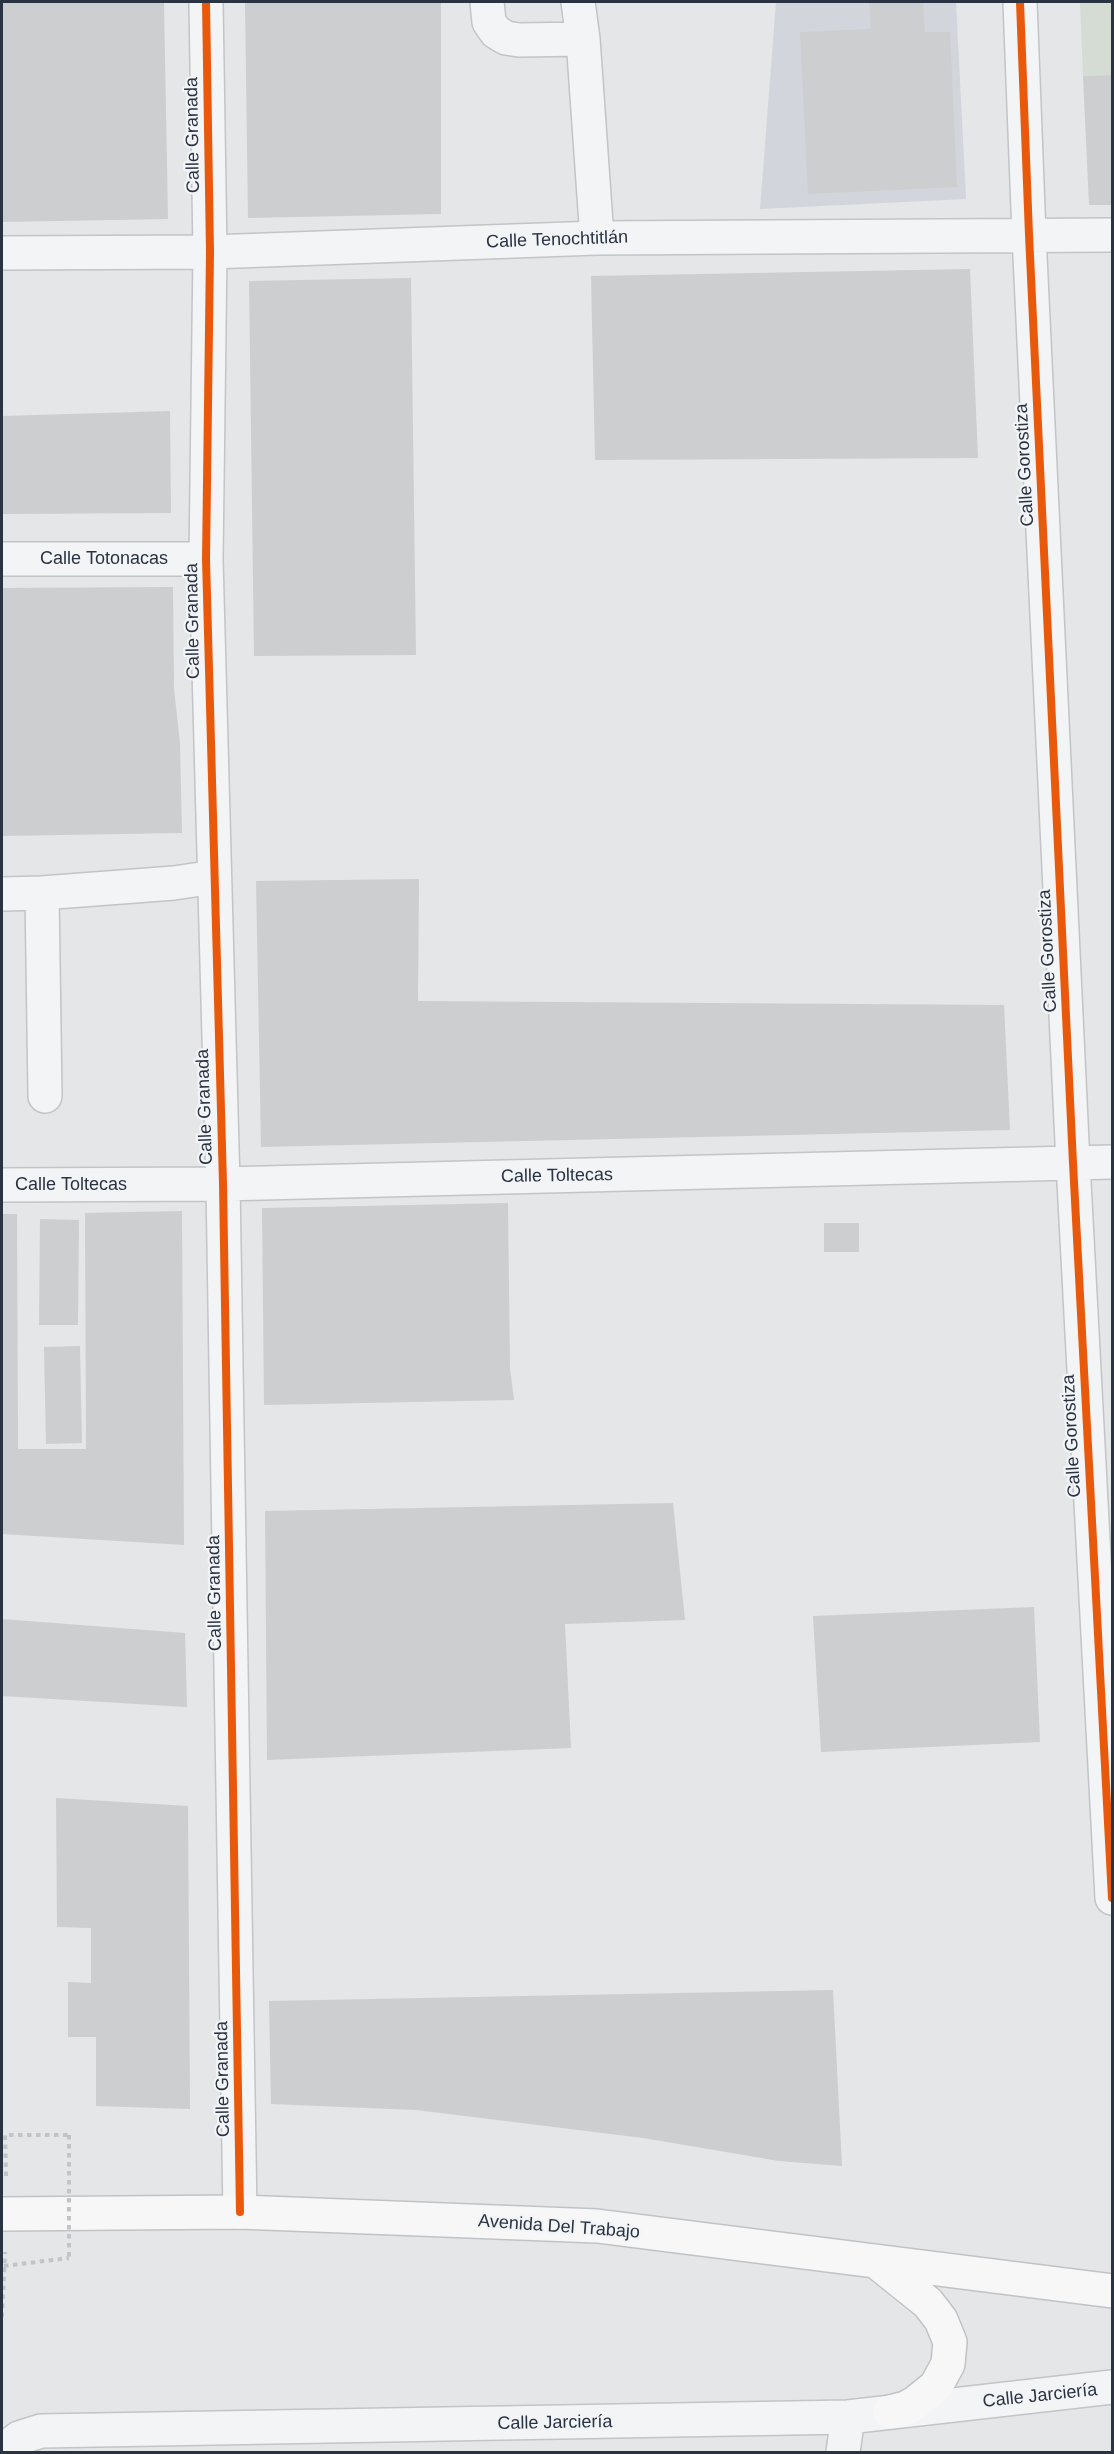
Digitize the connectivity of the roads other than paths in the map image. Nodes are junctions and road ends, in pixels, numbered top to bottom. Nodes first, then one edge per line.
1 (206, 2) edge
2 (487, 2) edge
3 (578, 2) edge
4 (1020, 2) edge
5 (583, 39) junction
6 (1113, 235) edge
7 (1029, 236) junction
8 (597, 238) junction
9 (210, 252) junction
10 (2, 253) edge
11 (206, 559) junction
12 (2, 560) edge
13 (214, 877) junction
14 (42, 893) junction
15 (2, 894) edge
16 (45, 1096) dead end
17 (1113, 1162) edge
18 (1072, 1163) junction
19 (223, 1184) junction
20 (2, 1185) edge
21 (1113, 1898) edge
22 (240, 2212) junction
23 (2, 2214) edge
24 (877, 2262) junction
25 (1113, 2291) edge
26 (1113, 2387) edge
27 (890, 2412) junction
28 (848, 2417) junction
29 (2, 2451) edge
30 (843, 2452) edge

1 - 9 street, Calle Granada
2 - 5 street
3 - 5 street
4 - 7 street, Calle Gorostiza
5 - 8 street
6 - 7 street, Calle Tenochtitlán
7 - 8 street, Calle Tenochtitlán
7 - 18 street, Calle Gorostiza
8 - 9 street, Calle Tenochtitlán
9 - 10 street, Calle Tenochtitlán
9 - 11 street, Calle Granada
11 - 12 street, Calle Totonacas
11 - 13 street, Calle Granada
13 - 14 street
13 - 19 street, Calle Granada
14 - 15 street
14 - 16 street
17 - 18 street, Calle Toltecas
18 - 19 street, Calle Toltecas
18 - 21 street, Calle Gorostiza
19 - 20 street, Calle Toltecas
19 - 22 street, Calle Granada
22 - 23 main road, Avenida Del Trabajo
22 - 24 main road, Avenida Del Trabajo
24 - 25 main road, Avenida Del Trabajo
24 - 27 main road
26 - 27 street, Calle Jarciería
27 - 28 street, Calle Jarciería
28 - 29 street, Calle Jarciería
28 - 30 street

